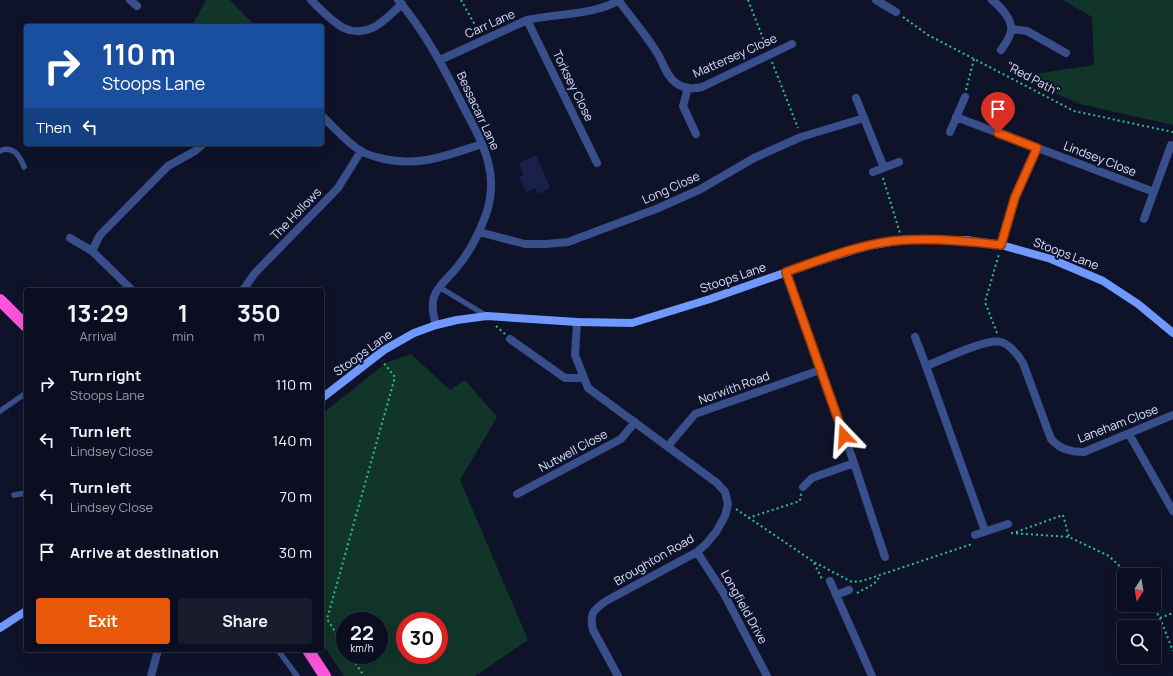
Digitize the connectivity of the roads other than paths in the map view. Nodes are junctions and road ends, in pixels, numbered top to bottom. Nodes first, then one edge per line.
1 (130, 0) edge
2 (311, 0) edge
3 (620, 0) edge
4 (876, 0) edge
5 (992, 0) edge
6 (400, 2) edge
7 (137, 6) dead end
8 (896, 12) road end
9 (527, 20) junction
10 (1012, 29) junction
11 (792, 44) dead end
12 (1001, 50) dead end
13 (1066, 52) dead end
14 (440, 60) junction
15 (688, 88) junction
16 (965, 97) road end
17 (856, 98) dead end
18 (956, 117) junction
19 (324, 118) edge
20 (864, 118) junction
21 (950, 132) dead end
22 (696, 134) dead end
23 (482, 144) junction
24 (1171, 145) dead end
25 (201, 146) edge
26 (1037, 148) junction
27 (0, 151) edge
28 (361, 152) junction
29 (899, 162) dead end
30 (597, 163) dead end
31 (24, 167) dead end
32 (1154, 192) junction
33 (1144, 219) dead end
34 (479, 232) junction
35 (70, 238) dead end
36 (1001, 245) junction
37 (92, 251) junction
38 (786, 272) junction
39 (439, 287) junction
40 (130, 288) edge
41 (244, 288) edge
42 (0, 300) edge
43 (487, 316) junction
44 (577, 322) junction
45 (24, 324) edge
46 (436, 325) junction
47 (1173, 333) edge
48 (915, 337) dead end
49 (510, 339) road end
50 (926, 366) junction
51 (820, 370) junction
52 (584, 378) junction
53 (24, 394) edge
54 (324, 396) edge
55 (0, 411) edge
56 (1173, 415) edge
57 (635, 422) junction
58 (1129, 434) junction
59 (668, 446) junction
60 (854, 463) junction
61 (803, 487) road end
62 (24, 493) edge
63 (517, 494) dead end
64 (14, 495) dead end
65 (1173, 511) edge
66 (1008, 524) dead end
67 (985, 531) junction
68 (975, 535) dead end
69 (697, 552) junction
70 (885, 557) dead end
71 (830, 581) road end
72 (850, 590) road end
73 (836, 595) junction
74 (24, 612) edge
75 (0, 628) edge
76 (157, 652) edge
77 (279, 652) edge
78 (309, 652) edge
79 (151, 676) edge
80 (297, 676) edge
81 (325, 676) edge
82 (618, 676) edge
83 (767, 676) edge
84 (872, 676) edge

1 - 7 street
2 - 6 street
3 - 9 street, Carr Lane
3 - 15 street, Mattersey Close
4 - 8 street
5 - 10 street
6 - 14 street, Bessacarr Lane
9 - 14 street, Carr Lane
9 - 30 street, Torksey Close
10 - 12 street
10 - 13 street
11 - 15 street, Mattersey Close
14 - 23 street, Bessacarr Lane
15 - 22 street, Mattersey Close
16 - 18 street
17 - 20 street
18 - 21 street
18 - 26 street, Lindsey Close
19 - 28 street
20 - 29 street
20 - 34 street, Long Close
23 - 28 street
23 - 34 street, Bessacarr Lane
24 - 32 street
25 - 37 street
26 - 32 street, Lindsey Close
26 - 36 street
27 - 31 lane
28 - 41 street, The Hollows
32 - 33 street
34 - 39 street, Bessacarr Lane
35 - 37 street
36 - 38 street, Stoops Lane
36 - 47 street, Stoops Lane
37 - 40 street
38 - 44 street, Stoops Lane
38 - 51 street
39 - 43 lane
39 - 46 street, Bessacarr Lane
42 - 45 highway
43 - 44 street, Stoops Lane
43 - 46 street, Stoops Lane
44 - 52 street
46 - 54 street, Stoops Lane
48 - 50 street
49 - 52 street
50 - 58 street, Laneham Close
50 - 67 street
51 - 59 street, Norwith Road
51 - 60 street
52 - 57 street
53 - 55 lane
56 - 58 street, Laneham Close
57 - 59 street
57 - 63 street, Nutwell Close
58 - 65 street
59 - 69 street, Broughton Road
60 - 61 street
60 - 70 street
62 - 64 lane
66 - 67 street
67 - 68 street
69 - 82 street, Broughton Road
69 - 83 street, Longfield Drive
71 - 73 street
72 - 73 street
73 - 84 street
74 - 75 street
76 - 79 street
77 - 80 lane
78 - 81 highway

